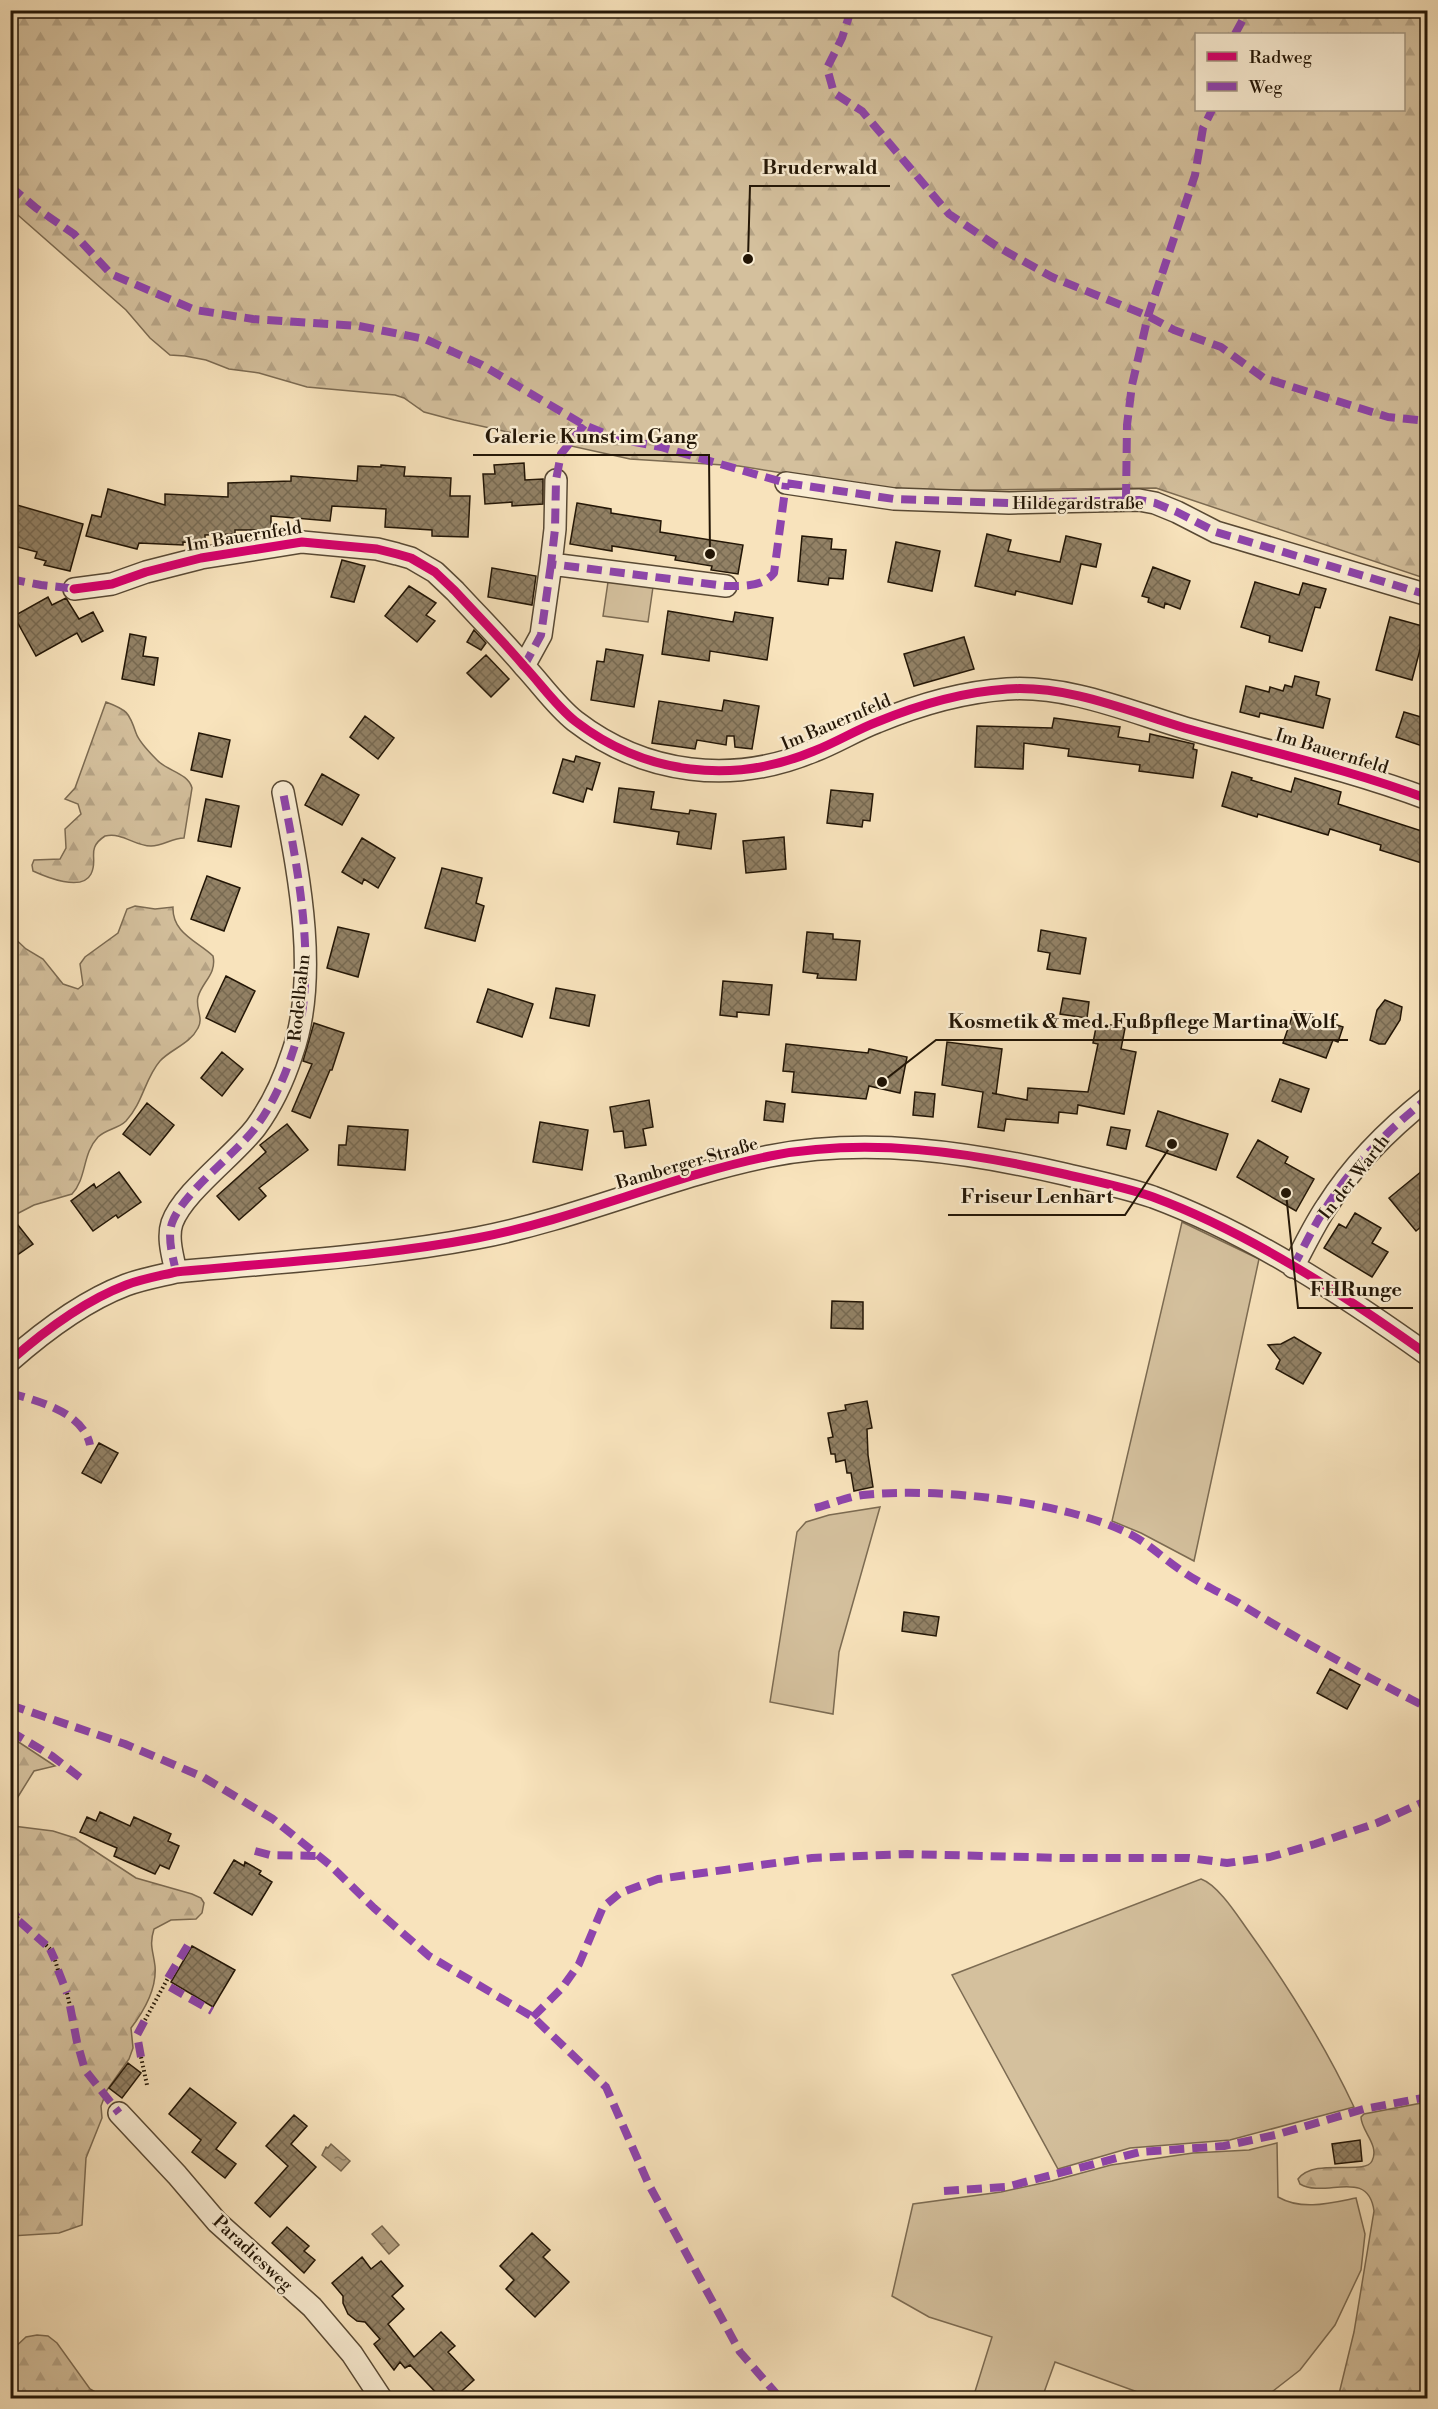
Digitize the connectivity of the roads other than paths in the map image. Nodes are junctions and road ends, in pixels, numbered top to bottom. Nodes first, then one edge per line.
1 (556, 480) dead end
2 (786, 483) dead end
3 (551, 564) junction
4 (726, 586) dead end
5 (74, 589) dead end
6 (1428, 595) edge
7 (524, 666) junction
8 (283, 792) dead end
9 (1428, 799) edge
10 (1428, 1098) edge
11 (1293, 1267) junction
12 (176, 1272) junction
13 (1428, 1355) edge
14 (10, 1361) edge
15 (119, 2114) dead end
16 (381, 2398) edge

1 - 3 street
2 - 6 street, Hildegardstraße
3 - 4 street
3 - 7 street
5 - 7 street, Im Bauernfeld
7 - 9 street, Im Bauernfeld
8 - 12 street, Rodelbahn
10 - 11 street, In der Warth
11 - 12 street, Bamberger Straße
11 - 13 street, Bamberger Straße
12 - 14 street, Bamberger Straße
15 - 16 street, Paradiesweg

